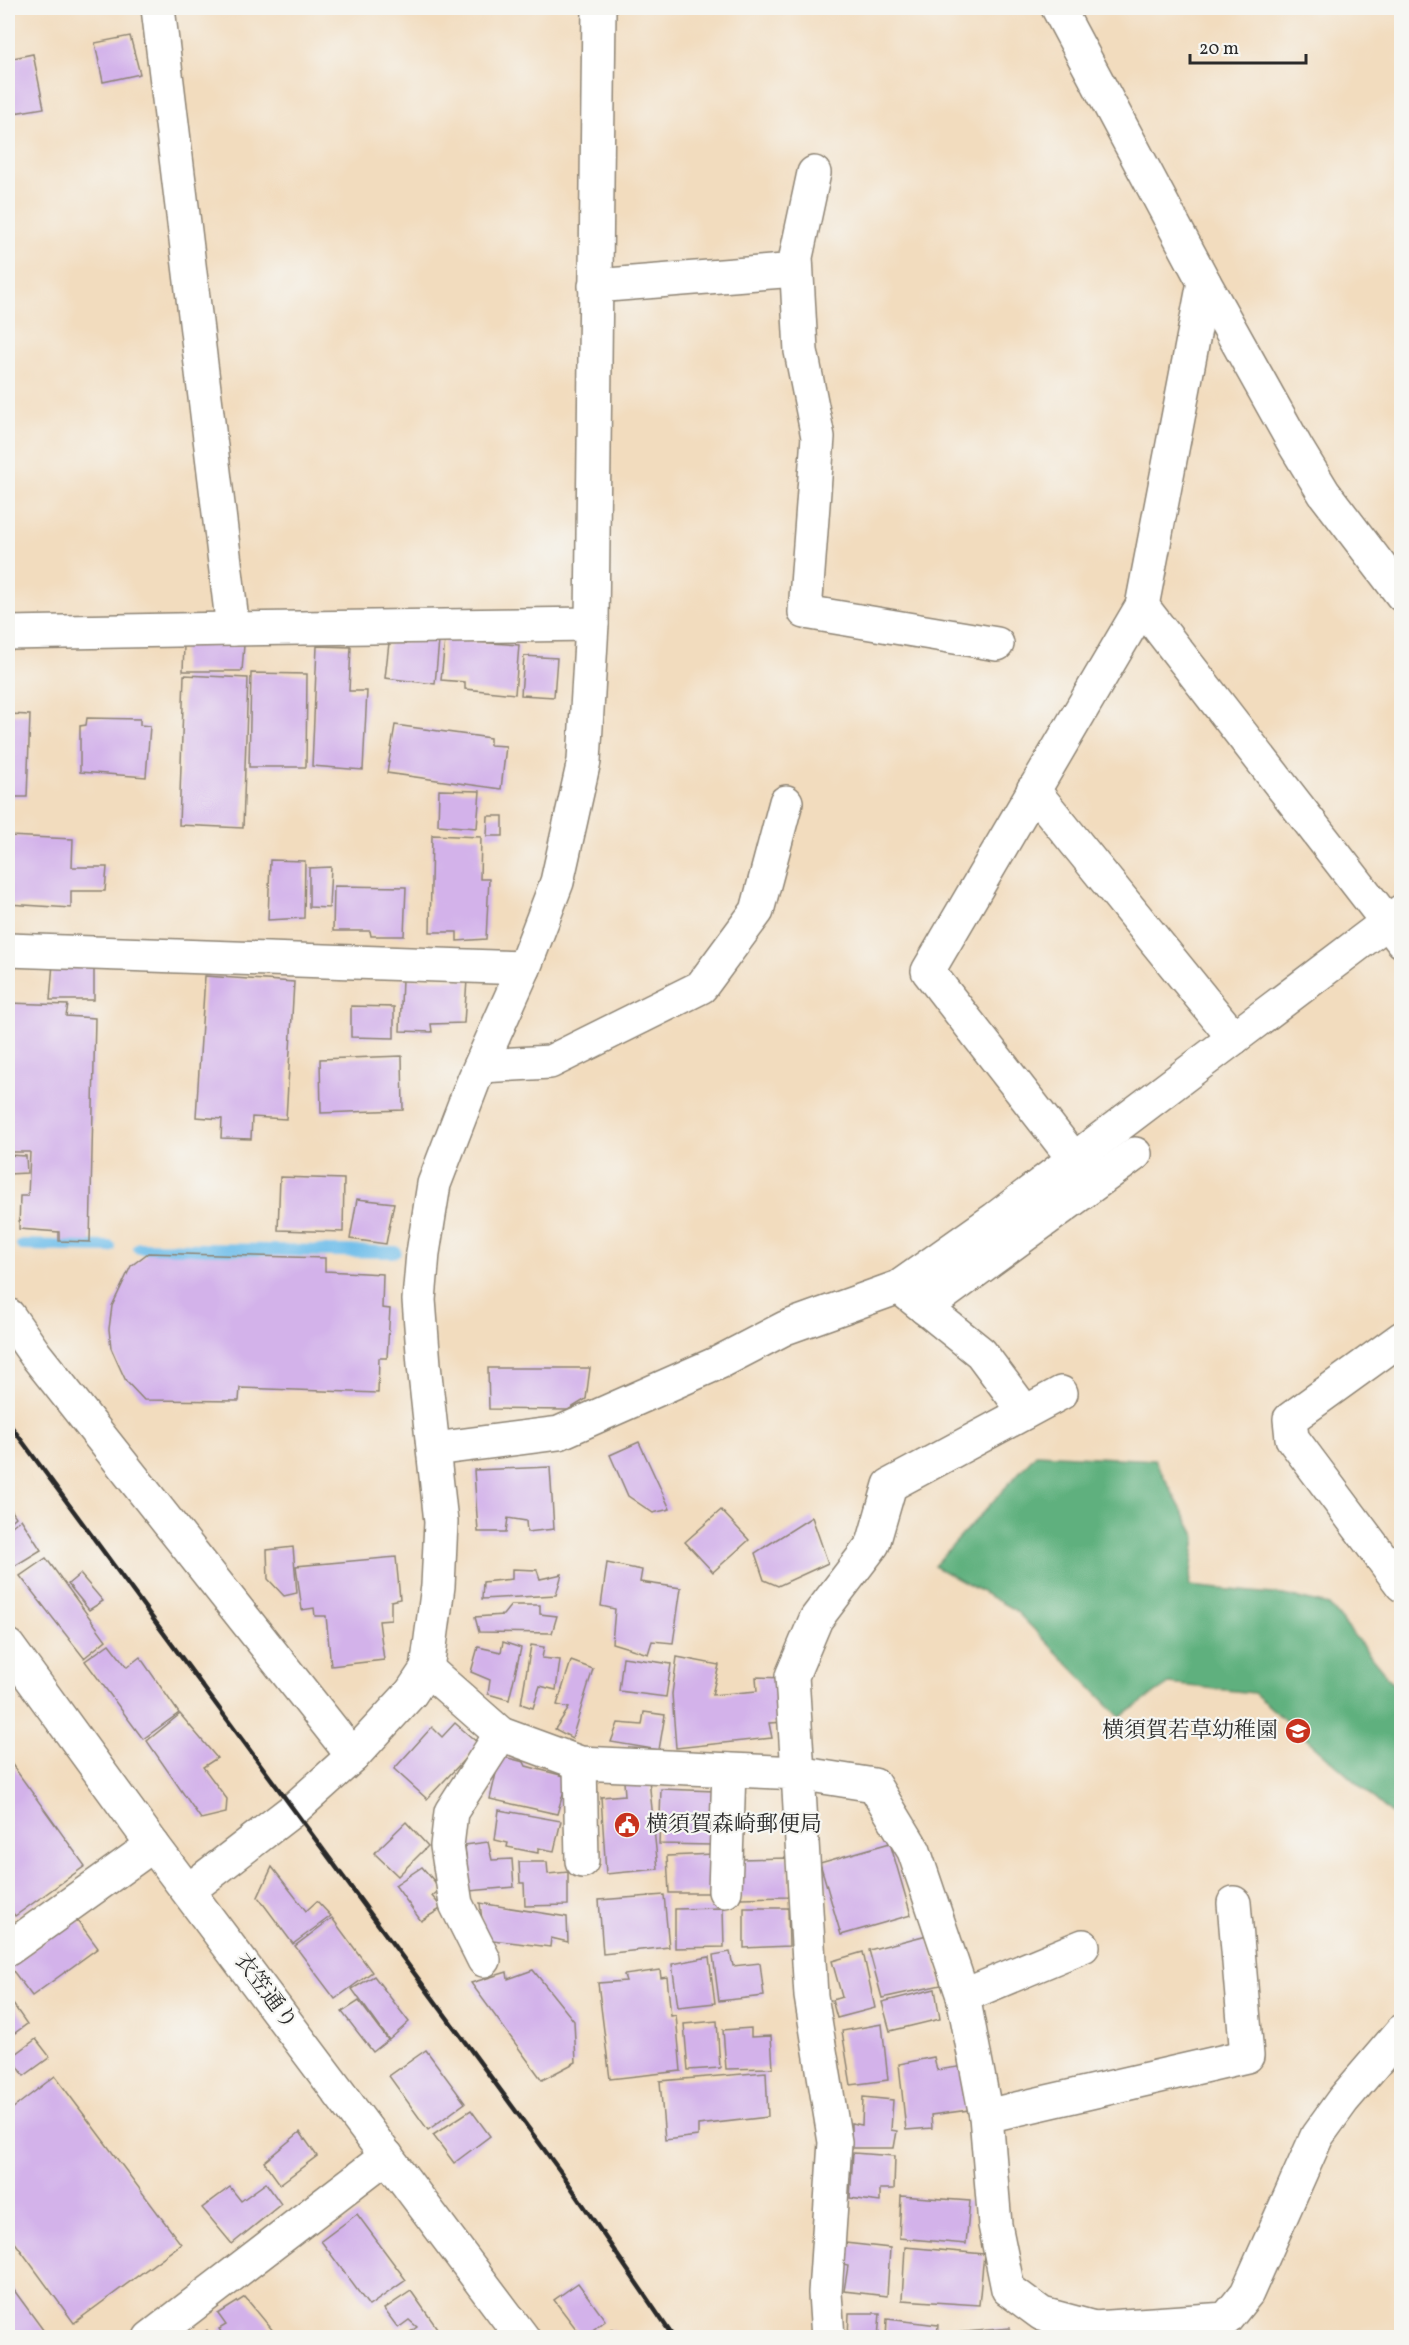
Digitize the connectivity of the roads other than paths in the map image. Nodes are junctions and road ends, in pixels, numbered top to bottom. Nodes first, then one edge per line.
1 (158, 8) edge
2 (598, 8) edge
3 (1058, 8) edge
4 (814, 173) dead end
5 (796, 270) junction
6 (1204, 282) junction
7 (595, 286) junction
8 (1401, 596) edge
9 (1142, 606) junction
10 (592, 624) junction
11 (233, 629) junction
12 (8, 633) edge
13 (997, 644) dead end
14 (1033, 790) junction
15 (786, 802) dead end
16 (1397, 925) edge
17 (8, 950) edge
18 (524, 968) junction
19 (1234, 1038) junction
20 (481, 1066) junction
21 (1135, 1154) dead end
22 (1074, 1159) junction
23 (899, 1287) junction
24 (924, 1308) junction
25 (8, 1316) edge
26 (1401, 1338) edge
27 (1061, 1393) dead end
28 (1025, 1412) junction
29 (434, 1449) junction
30 (1401, 1585) edge
31 (8, 1646) edge
32 (427, 1669) junction
33 (501, 1734) junction
34 (353, 1756) junction
35 (580, 1763) junction
36 (729, 1770) junction
37 (798, 1773) junction
38 (153, 1845) junction
39 (582, 1861) dead end
40 (189, 1890) junction
41 (725, 1891) dead end
42 (1234, 1903) dead end
43 (1083, 1947) dead end
44 (8, 1949) edge
45 (484, 1960) dead end
46 (963, 1996) junction
47 (1401, 2031) edge
48 (986, 2116) junction
49 (387, 2156) junction
50 (1095, 2332) edge
51 (150, 2337) edge
52 (523, 2337) edge
53 (828, 2337) edge

1 - 11 street
2 - 7 street
3 - 6 street
4 - 5 street
5 - 7 street
5 - 13 street
6 - 8 street
6 - 9 street
7 - 10 street
9 - 14 street
9 - 16 street
10 - 11 street
10 - 18 street
11 - 12 street
14 - 19 street
14 - 22 street
15 - 20 street
16 - 19 street
17 - 18 street
18 - 20 street
19 - 22 street
20 - 29 street
21 - 24 street
22 - 23 street
23 - 24 street
23 - 29 street
24 - 28 street
25 - 34 street
26 - 30 street
27 - 28 street
28 - 37 street
29 - 32 street
31 - 38 street, 衣笠通り
32 - 33 street
32 - 34 street
33 - 35 street
33 - 45 street
34 - 40 street
35 - 36 street
35 - 39 street
36 - 37 street
36 - 41 street
37 - 46 street
37 - 53 street
38 - 40 street, 衣笠通り
38 - 44 street
40 - 49 street, 衣笠通り
42 - 48 street
43 - 46 street
46 - 48 street
47 - 50 street
48 - 50 street
49 - 51 street
49 - 52 street, 衣笠通り

